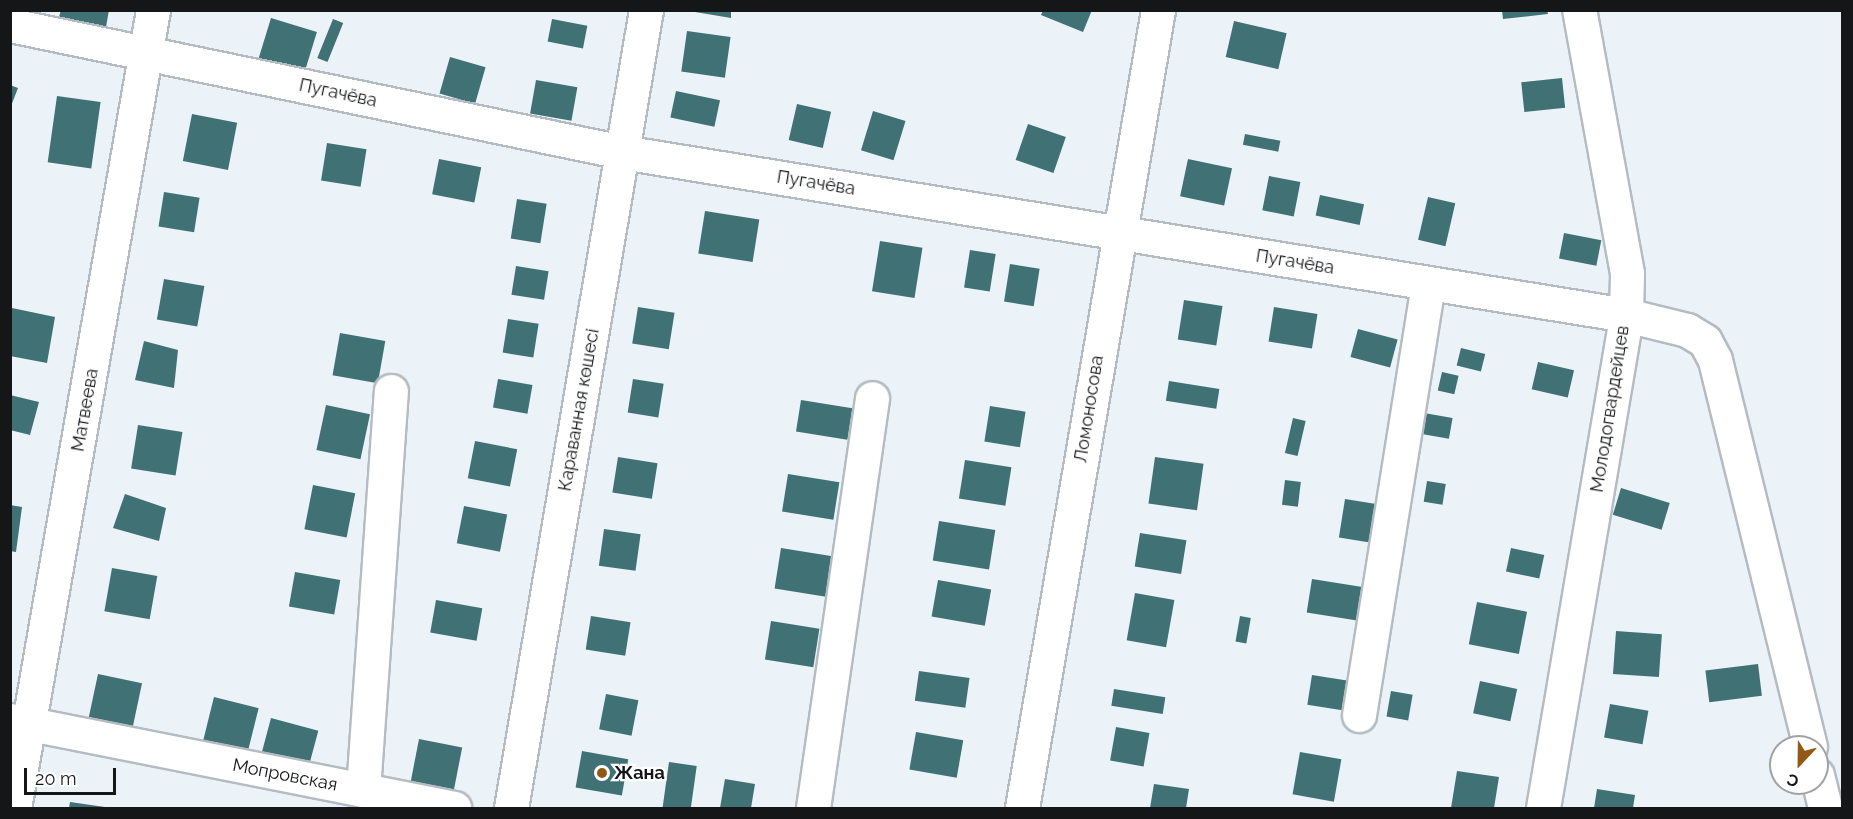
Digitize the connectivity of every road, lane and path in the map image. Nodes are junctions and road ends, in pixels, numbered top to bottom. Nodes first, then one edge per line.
1 (153, 10) edge
2 (646, 10) edge
3 (1158, 10) edge
4 (1579, 10) edge
5 (10, 25) edge
6 (146, 53) junction
7 (622, 152) junction
8 (1118, 233) junction
9 (1428, 283) junction
10 (1626, 315) junction
11 (391, 391) dead end
12 (872, 398) dead end
13 (1359, 715) dead end
14 (21, 722) edge
15 (1807, 735) edge
16 (363, 790) junction
17 (14, 808) edge
18 (454, 808) edge
19 (511, 808) edge
20 (813, 808) edge
21 (1022, 808) edge
22 (1543, 808) edge

1 - 6 street, Матвеева
2 - 7 street, Караванная көшесі
3 - 8 street, Ломоносова
4 - 10 street, Молодогвардейцев
5 - 6 street, Пугачёва
6 - 7 street, Пугачёва
6 - 14 street, Матвеева
7 - 8 street, Пугачёва
7 - 19 street, Караванная көшесі
8 - 9 street, Пугачёва
8 - 21 street, Ломоносова
9 - 10 street, Пугачёва
9 - 13 street
10 - 15 street, Пугачёва
10 - 22 street, Молодогвардейцев
11 - 16 street
12 - 20 street
14 - 16 street, Мопровская
14 - 17 street, Матвеева
16 - 18 street, Мопровская

